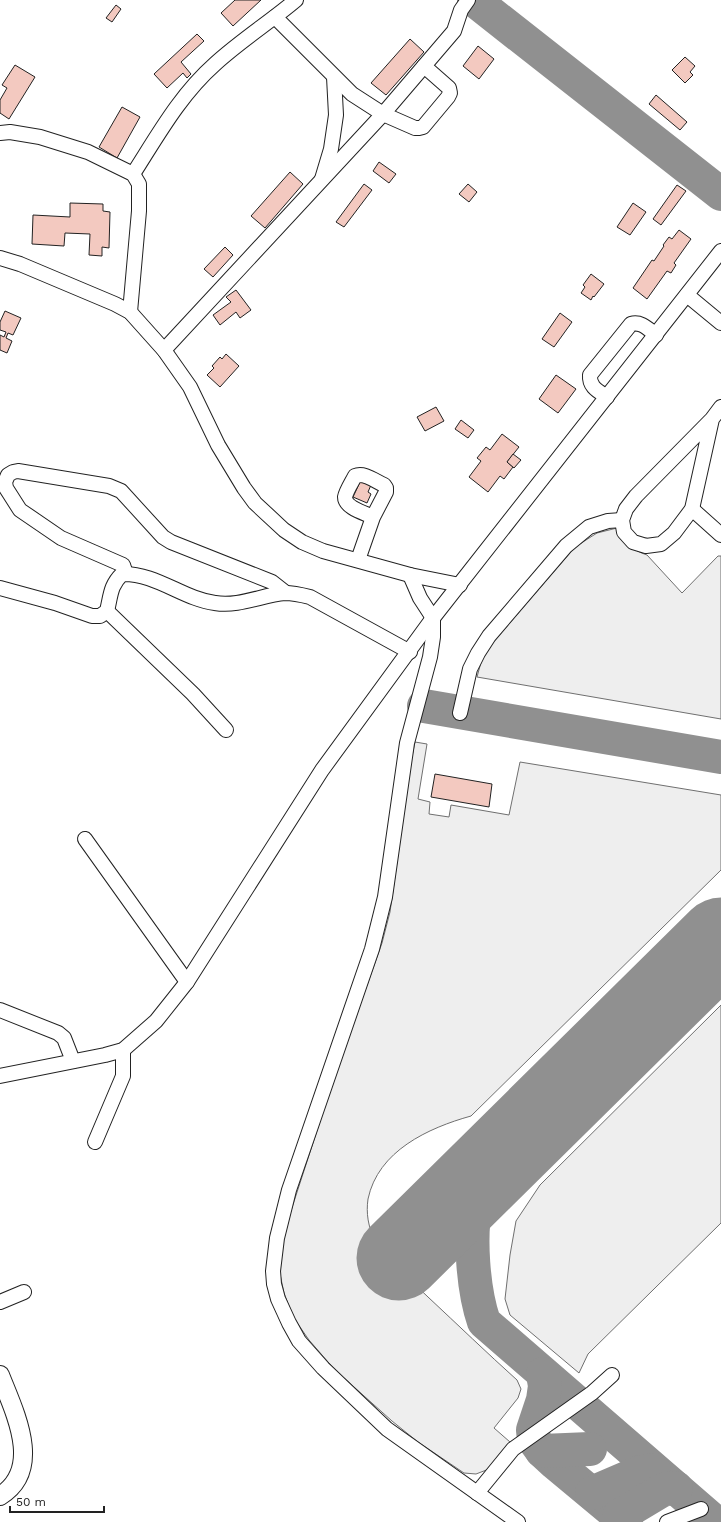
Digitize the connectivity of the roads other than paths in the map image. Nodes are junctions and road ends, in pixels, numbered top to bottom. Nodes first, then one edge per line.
1 (296, 0) edge
2 (468, 0) edge
3 (275, 17) junction
4 (424, 66) junction
5 (334, 77) junction
6 (383, 114) junction
7 (0, 133) edge
8 (133, 174) junction
9 (322, 180) junction
10 (721, 251) edge
11 (0, 258) edge
12 (687, 295) junction
13 (130, 312) junction
14 (721, 323) edge
15 (656, 335) junction
16 (164, 350) junction
17 (607, 397) junction
18 (718, 412) edge
19 (692, 509) junction
20 (373, 517) dead end
21 (622, 520) junction
22 (721, 535) edge
23 (358, 560) junction
24 (126, 574) junction
25 (410, 575) junction
26 (460, 584) junction
27 (0, 588) edge
28 (286, 593) junction
29 (107, 611) junction
30 (433, 618) junction
31 (410, 652) junction
32 (460, 712) dead end
33 (226, 730) dead end
34 (84, 839) dead end
35 (187, 982) junction
36 (0, 1010) edge
37 (123, 1050) junction
38 (73, 1061) junction
39 (0, 1076) edge
40 (95, 1142) dead end
41 (24, 1292) dead end
42 (0, 1302) edge
43 (0, 1375) edge
44 (612, 1375) dead end
45 (477, 1492) junction
46 (0, 1496) edge
47 (700, 1509) dead end
48 (518, 1522) edge
49 (667, 1522) edge

1 - 3 street
2 - 4 street
3 - 5 street
3 - 8 street
4 - 6 street
4 - 6 street
5 - 6 street
5 - 9 street
6 - 9 street
7 - 8 street
8 - 13 street
9 - 16 street
10 - 12 street
11 - 13 street
12 - 14 street
12 - 15 street
13 - 16 street
15 - 17 street
15 - 17 street
16 - 23 street
17 - 26 street
18 - 19 street
18 - 21 street
19 - 21 street
19 - 22 street
20 - 23 street
21 - 32 street
23 - 25 street
24 - 28 street
24 - 28 street
24 - 29 street
25 - 26 street
25 - 30 street
26 - 30 street
27 - 29 street
28 - 31 street
29 - 33 street
30 - 31 street
30 - 45 street
31 - 35 street
34 - 35 street
35 - 37 street
36 - 38 street
37 - 38 street
37 - 40 street
38 - 39 street
41 - 42 street
43 - 46 main road
44 - 45 street
45 - 48 street
47 - 49 street

